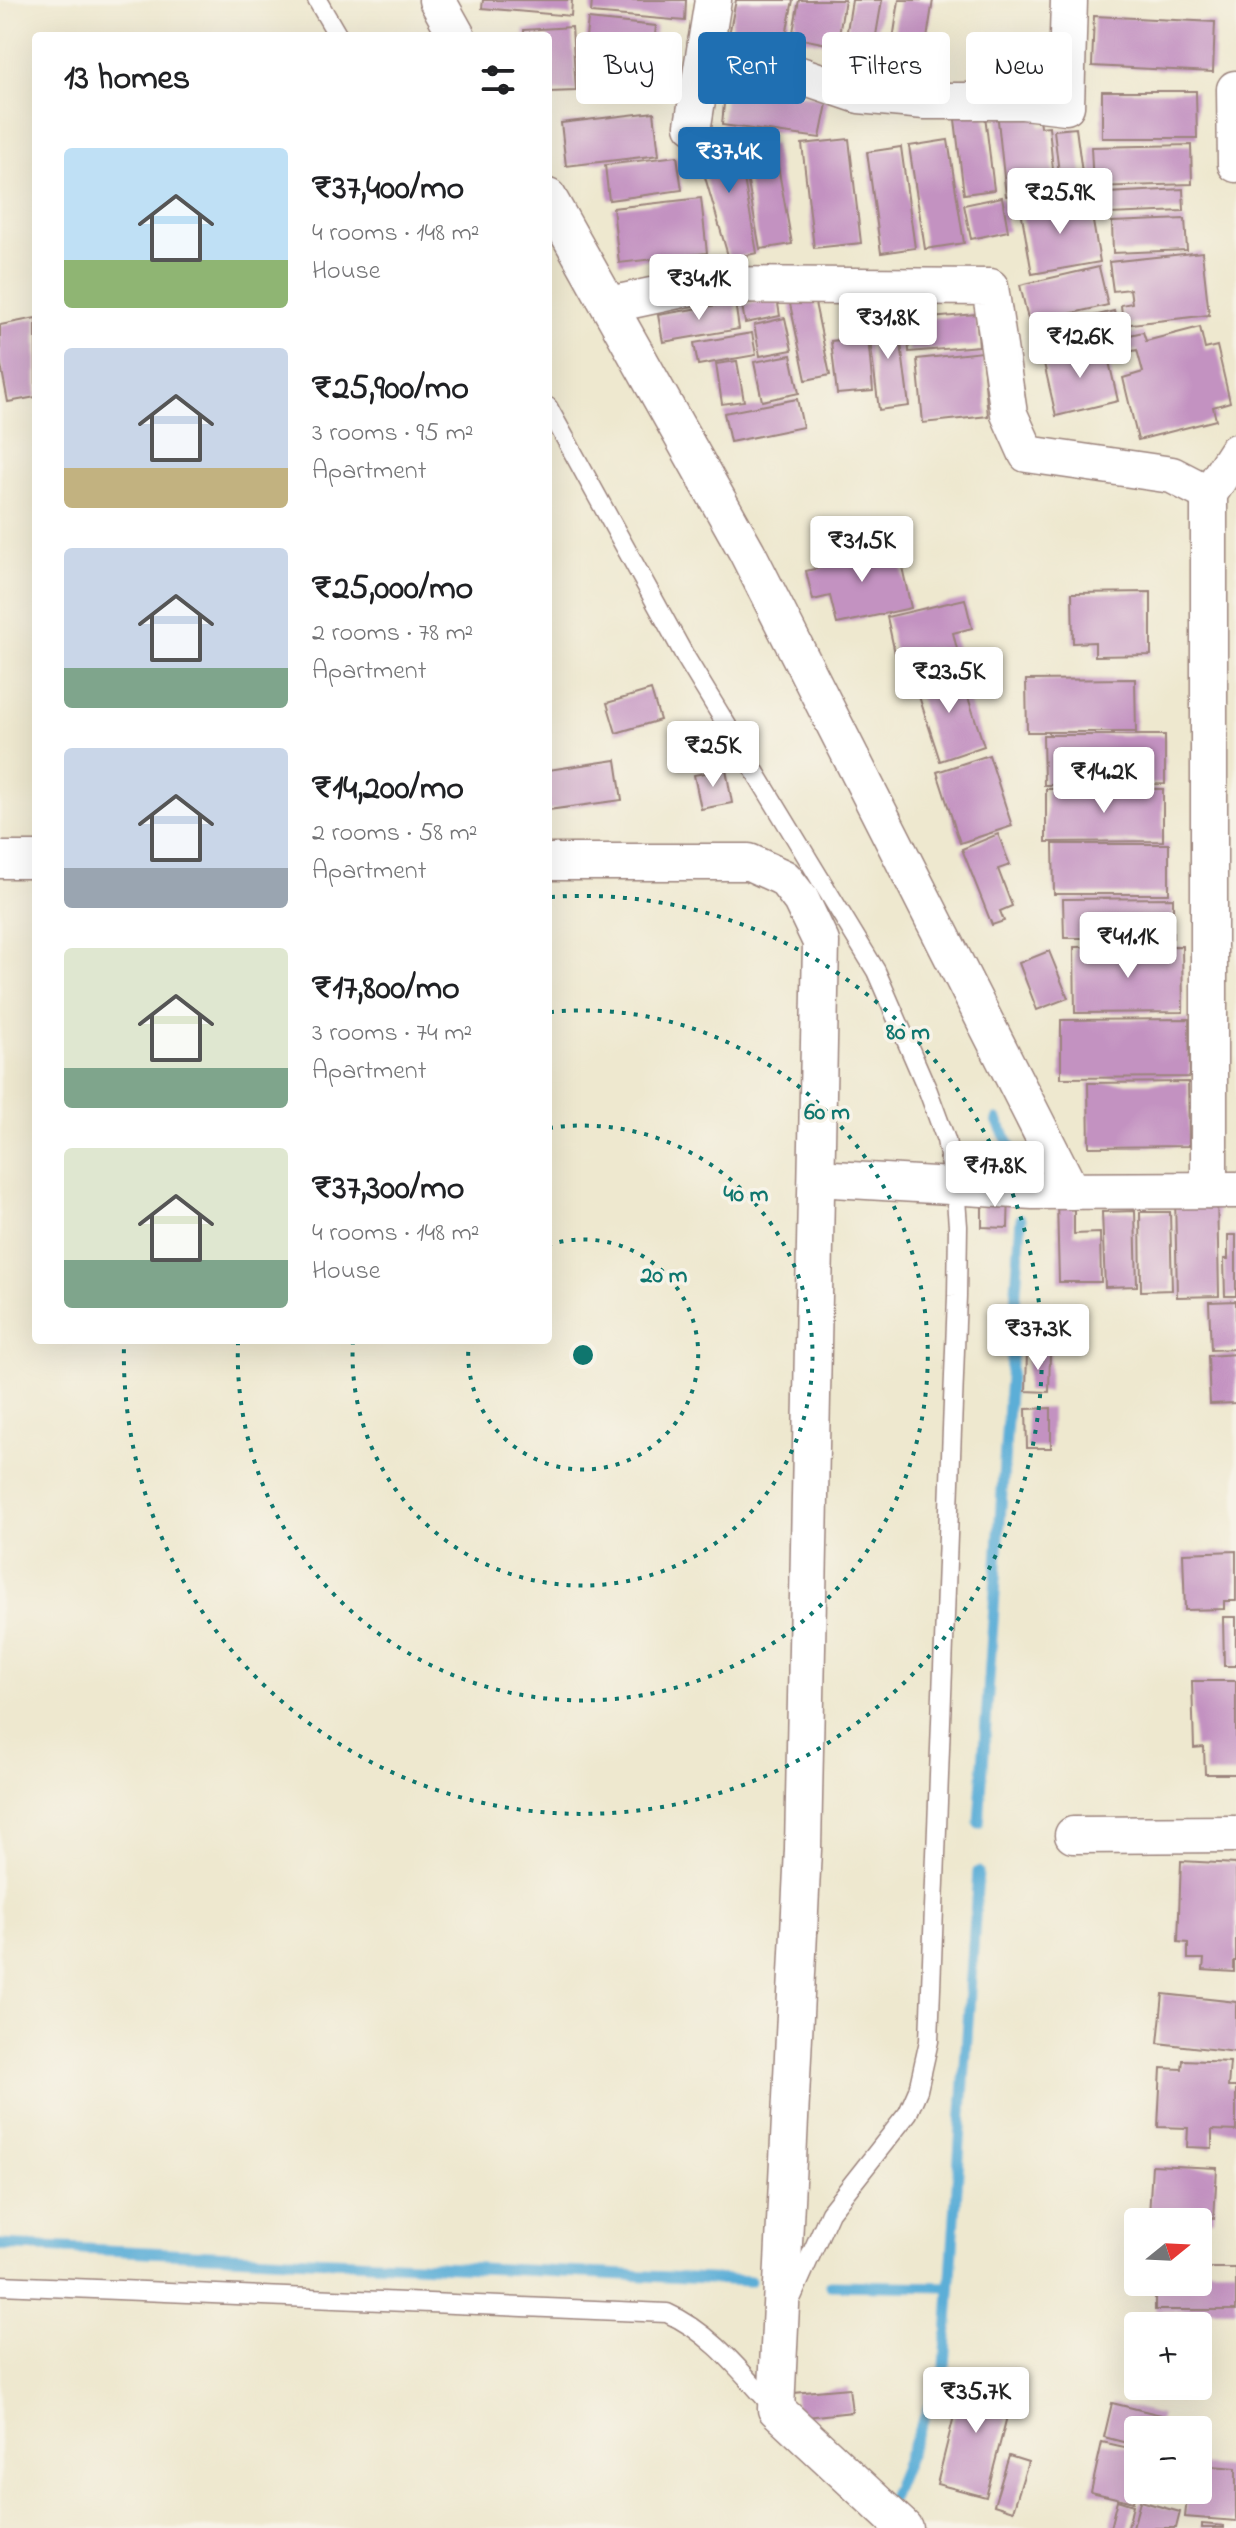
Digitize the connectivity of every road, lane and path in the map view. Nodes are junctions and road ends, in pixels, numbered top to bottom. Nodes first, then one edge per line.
1 (317, 0) edge
2 (437, 0) edge
3 (713, 0) edge
4 (1069, 0) edge
5 (336, 32) edge
6 (455, 32) edge
7 (708, 32) edge
8 (806, 77) edge
9 (1235, 89) edge
10 (698, 93) edge
11 (693, 125) dead end
12 (1236, 164) edge
13 (552, 204) edge
14 (609, 305) junction
15 (552, 414) edge
16 (1236, 452) edge
17 (1209, 494) junction
18 (0, 860) edge
19 (32, 860) edge
20 (552, 862) edge
21 (817, 1178) junction
22 (955, 1186) junction
23 (1222, 1190) edge
24 (1071, 1191) junction
25 (1236, 1834) edge
26 (1073, 1835) dead end
27 (0, 2285) edge
28 (782, 2319) junction
29 (776, 2409) junction
30 (904, 2528) edge

1 - 5 lane
2 - 6 street
3 - 7 street
4 - 8 street
9 - 12 street
10 - 11 street
13 - 14 street
14 - 17 street
14 - 24 street
15 - 22 lane
16 - 17 street
17 - 23 street
18 - 19 street
20 - 21 street
21 - 22 street
21 - 28 street
22 - 24 street
22 - 28 lane
23 - 24 street
25 - 26 street
27 - 29 lane
28 - 29 street
29 - 30 street

